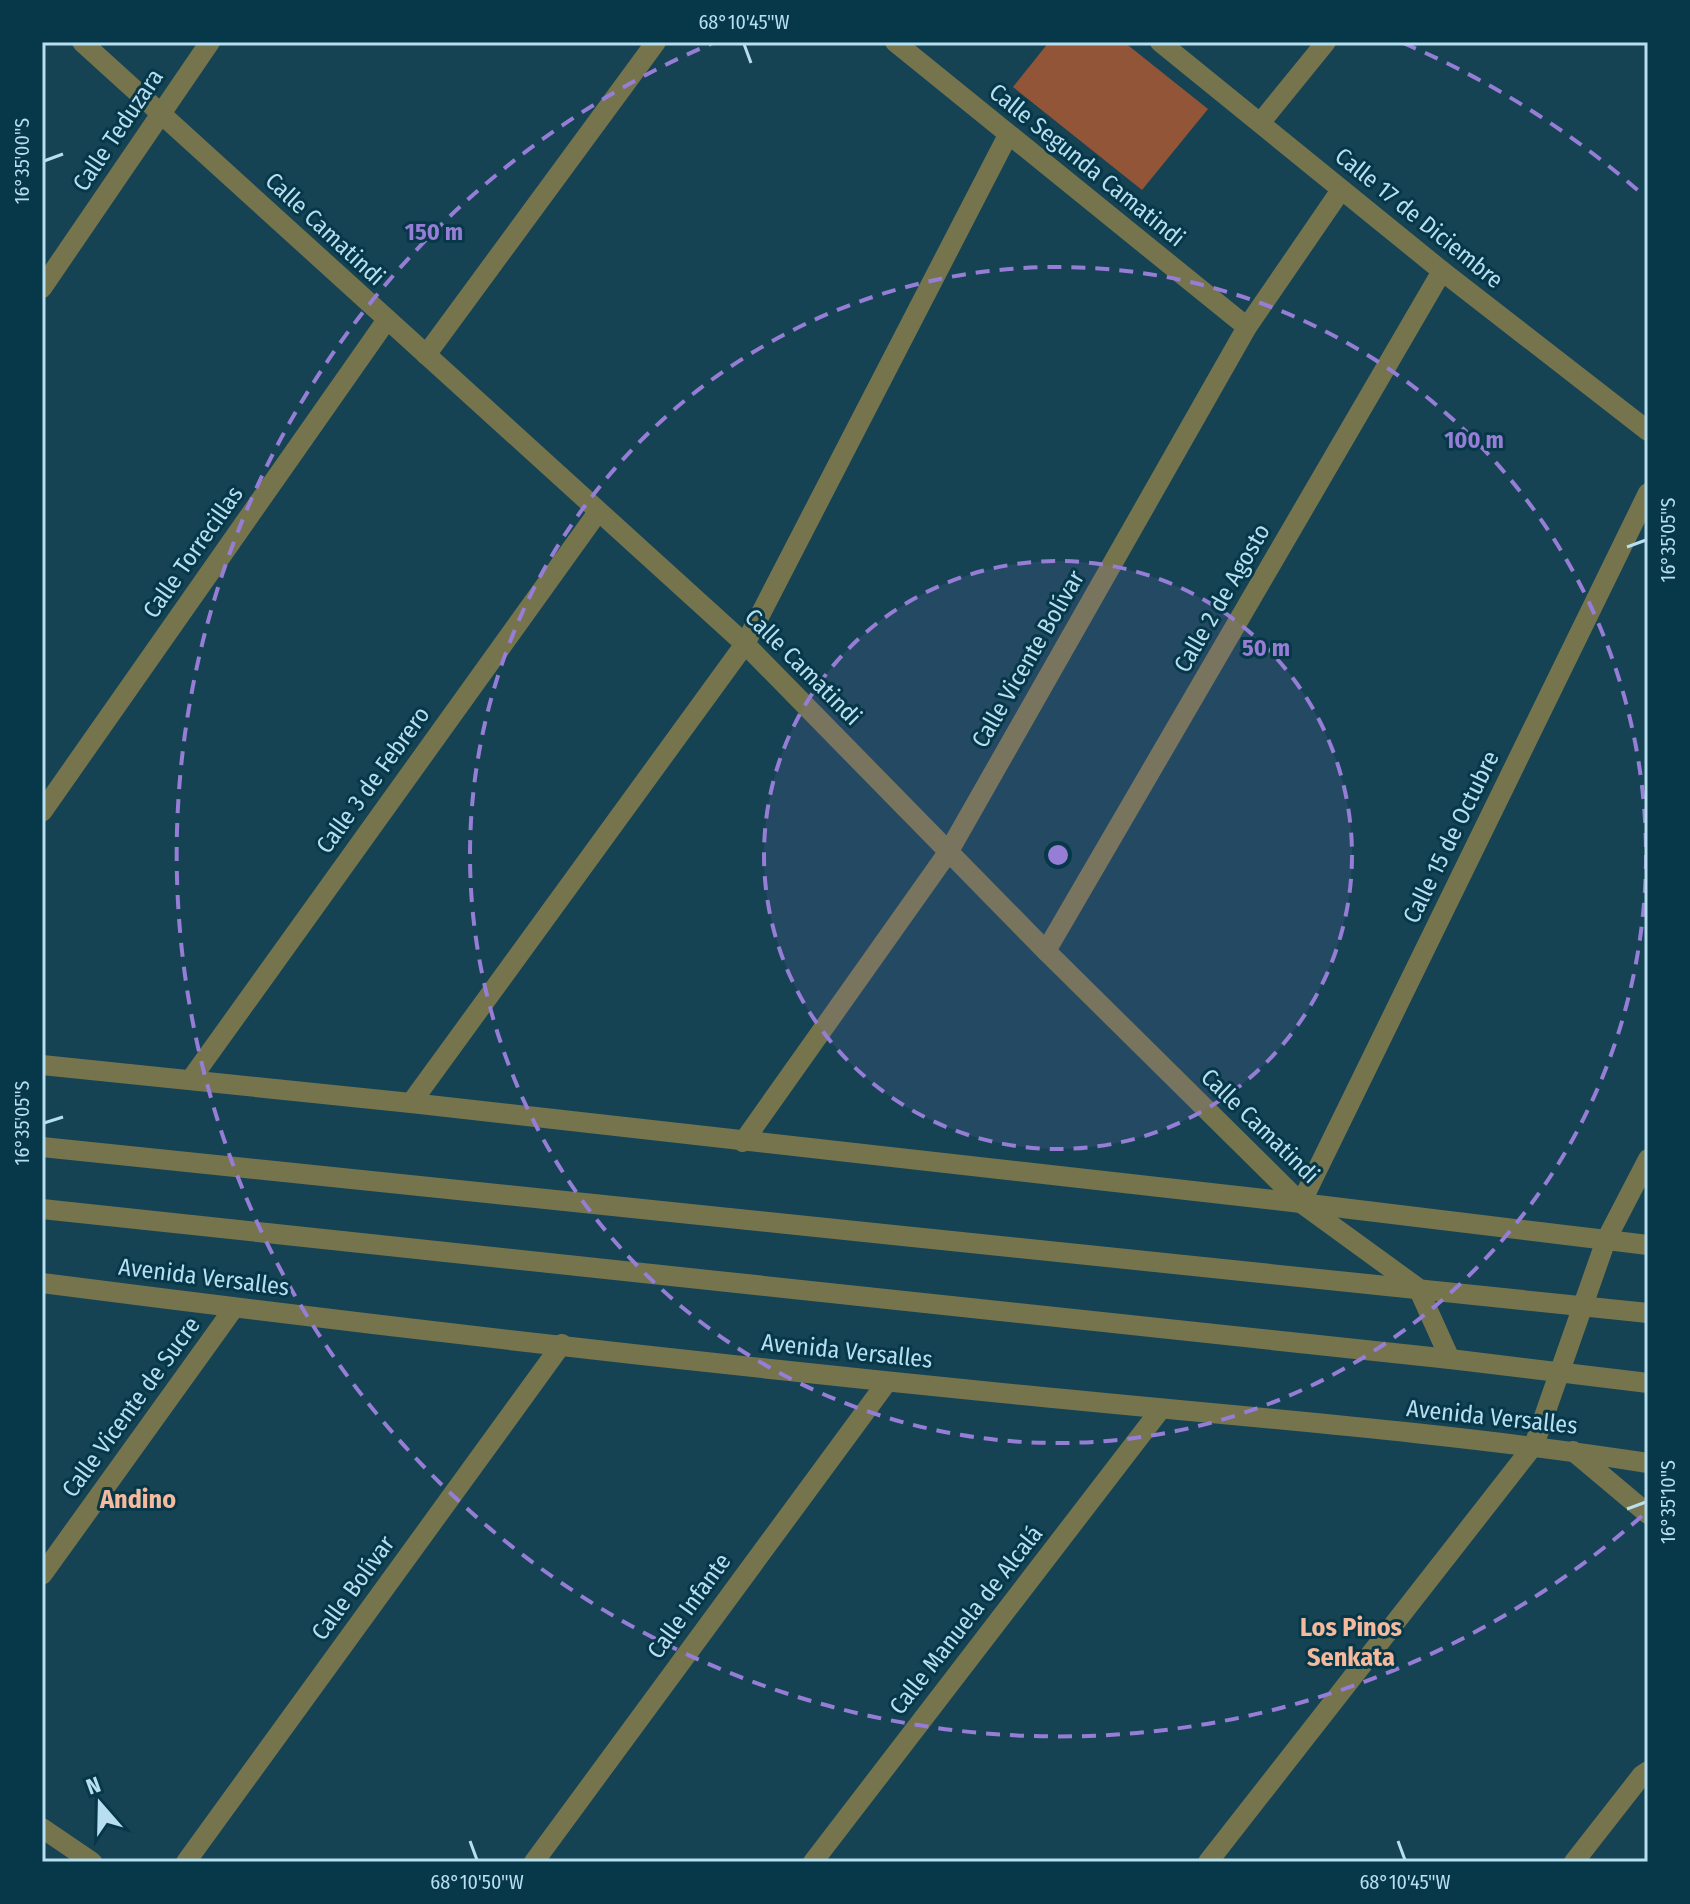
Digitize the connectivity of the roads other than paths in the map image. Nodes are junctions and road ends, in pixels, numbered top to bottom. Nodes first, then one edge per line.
1 (82, 42) edge
2 (210, 42) edge
3 (656, 42) edge
4 (895, 42) edge
5 (1160, 42) edge
6 (1326, 42) edge
7 (161, 112) junction
8 (1261, 122) junction
9 (1008, 135) junction
10 (1341, 190) junction
11 (1442, 271) junction
12 (42, 288) edge
13 (386, 321) junction
14 (1247, 327) junction
15 (426, 355) junction
16 (1648, 431) edge
17 (1648, 493) edge
18 (598, 512) junction
19 (745, 644) junction
20 (42, 812) edge
21 (949, 851) junction
22 (1046, 951) junction
23 (42, 1065) edge
24 (191, 1079) junction
25 (411, 1103) junction
26 (743, 1142) junction
27 (42, 1147) edge
28 (1648, 1159) edge
29 (1301, 1203) junction
30 (42, 1209) edge
31 (1606, 1240) junction
32 (1648, 1245) edge
33 (42, 1283) edge
34 (1418, 1288) junction
35 (1583, 1306) junction
36 (234, 1308) junction
37 (1648, 1313) edge
38 (562, 1344) junction
39 (1450, 1359) junction
40 (1559, 1372) junction
41 (887, 1382) junction
42 (1648, 1383) edge
43 (1161, 1409) junction
44 (1534, 1445) junction
45 (1573, 1451) junction
46 (1648, 1463) edge
47 (1648, 1514) edge
48 (42, 1575) edge
49 (1648, 1771) edge
50 (42, 1828) edge
51 (92, 1862) edge
52 (186, 1862) edge
53 (534, 1862) edge
54 (813, 1862) edge
55 (1208, 1862) edge
56 (1574, 1862) edge

1 - 7 street, Calle Camatindi
2 - 7 street, Calle Teduzara
3 - 15 street
4 - 9 street, Calle Segunda Camatindi
5 - 8 street, Calle 17 de Diciembre
6 - 8 street
7 - 12 street, Calle Teduzara
7 - 13 street, Calle Camatindi
8 - 10 street, Calle 17 de Diciembre
9 - 14 street, Calle Segunda Camatindi
9 - 19 street
10 - 11 street, Calle 17 de Diciembre
10 - 14 street, Calle Vicente Bolívar
11 - 16 street, Calle 17 de Diciembre
11 - 22 street, Calle 2 de Agosto
13 - 15 street, Calle Camatindi
13 - 20 street, Calle Torrecillas
14 - 21 street, Calle Vicente Bolívar
15 - 18 street, Calle Camatindi
17 - 29 street, Calle 15 de Octubre
18 - 19 street, Calle Camatindi
18 - 24 street, Calle 3 de Febrero
19 - 21 street, Calle Camatindi
19 - 25 street
21 - 22 street, Calle Camatindi
21 - 26 street, Calle Vicente Bolívar
22 - 29 street, Calle Camatindi
23 - 24 street
24 - 25 street
25 - 26 street
26 - 29 street
27 - 34 street
28 - 31 street
29 - 31 street
29 - 34 street, Calle Camatindi
30 - 39 street, Avenida Versalles
31 - 32 street
31 - 35 street
33 - 36 street, Avenida Versalles
34 - 35 street
34 - 39 street, Calle Camatindi
35 - 37 street
35 - 40 street
36 - 38 street, Avenida Versalles
36 - 48 street, Calle Vicente de Sucre
38 - 41 street, Avenida Versalles
38 - 52 street, Calle Bolívar
39 - 40 street, Avenida Versalles
40 - 42 street, Avenida Versalles
40 - 44 street
41 - 43 street, Avenida Versalles
41 - 53 street, Calle Infante
43 - 44 street, Avenida Versalles
43 - 54 street, Calle Manuela de Alcalá
44 - 45 street, Avenida Versalles
44 - 55 street
45 - 46 street, Avenida Versalles
45 - 47 street
49 - 56 street
50 - 51 street

